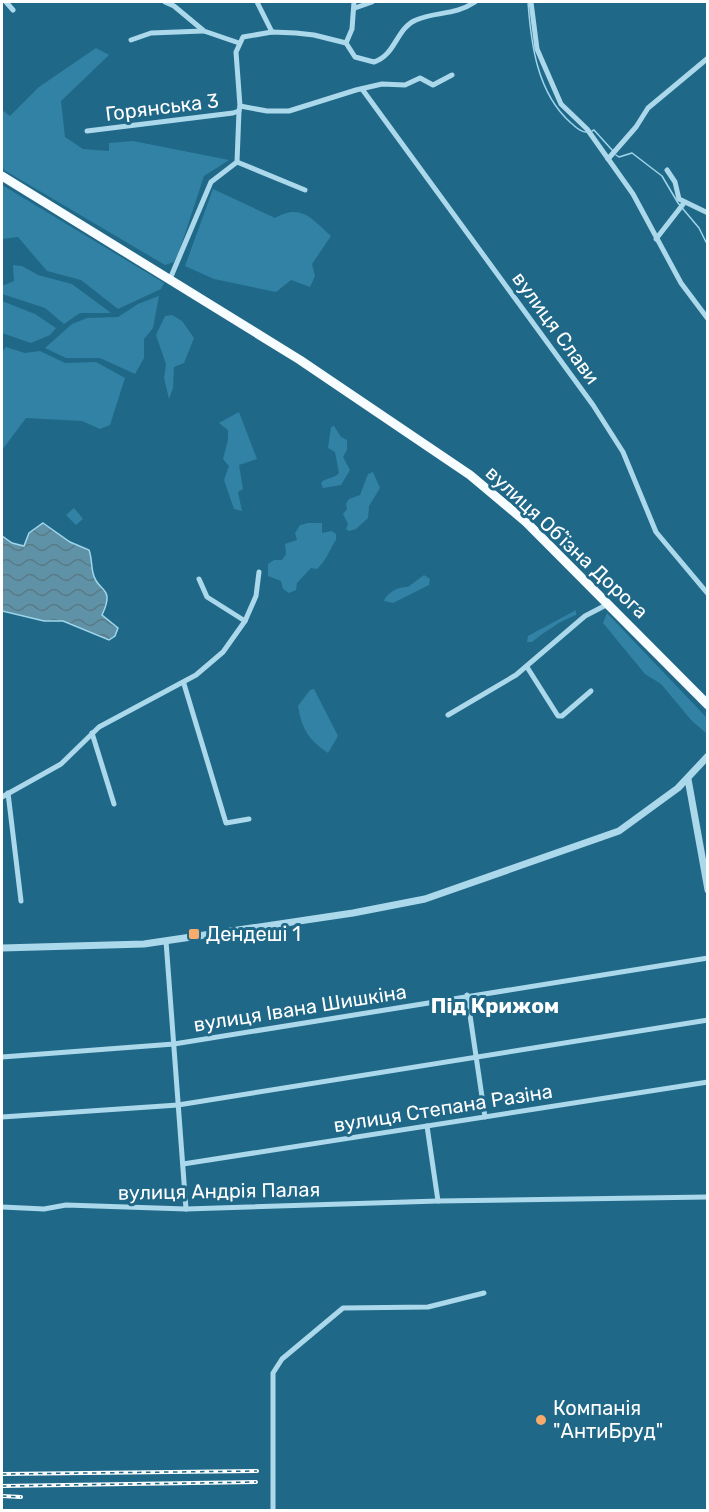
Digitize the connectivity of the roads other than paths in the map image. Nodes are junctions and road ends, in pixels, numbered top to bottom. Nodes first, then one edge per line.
1 (6, 2) edge
2 (165, 2) edge
3 (257, 2) edge
4 (372, 2) edge
5 (475, 2) edge
6 (531, 2) edge
7 (173, 4) edge
8 (355, 5) edge
9 (13, 10) dead end
10 (204, 31) junction
11 (272, 32) junction
12 (131, 40) dead end
13 (239, 43) junction
14 (346, 43) junction
15 (708, 58) edge
16 (452, 75) dead end
17 (362, 89) junction
18 (239, 108) junction
19 (87, 131) dead end
20 (612, 154) junction
21 (237, 162) junction
22 (667, 171) dead end
23 (2, 176) edge
24 (305, 190) dead end
25 (684, 203) junction
26 (708, 213) edge
27 (656, 239) junction
28 (170, 279) junction
29 (708, 319) edge
30 (259, 572) dead end
31 (199, 579) dead end
32 (708, 594) edge
33 (608, 604) junction
34 (245, 621) junction
35 (527, 667) junction
36 (184, 684) junction
37 (591, 691) dead end
38 (704, 702) edge
39 (448, 715) dead end
40 (92, 733) junction
41 (708, 756) edge
42 (688, 779) junction
43 (4, 795) edge
44 (114, 804) dead end
45 (249, 819) dead end
46 (708, 890) edge
47 (21, 901) dead end
48 (166, 941) junction
49 (2, 948) edge
50 (708, 958) edge
51 (467, 995) junction
52 (708, 1020) edge
53 (174, 1044) junction
54 (476, 1056) junction
55 (2, 1057) edge
56 (708, 1082) edge
57 (178, 1105) junction
58 (2, 1117) edge
59 (485, 1117) junction
60 (427, 1126) junction
61 (183, 1164) junction
62 (708, 1197) edge
63 (438, 1201) junction
64 (2, 1207) edge
65 (186, 1209) junction
66 (484, 1293) dead end
67 (273, 1510) edge

1 - 9 street
2 - 7 street
3 - 11 street
4 - 8 street
5 - 14 street
6 - 20 street
7 - 10 street
8 - 14 street
10 - 12 street
10 - 13 street
11 - 13 street
11 - 14 street
13 - 18 street
15 - 20 street
16 - 17 street, Горянська 3
17 - 18 street, Горянська 3
17 - 32 street, вулиця Слави
18 - 19 street, Горянська 3
18 - 21 street
20 - 27 street
21 - 24 street
21 - 28 street
22 - 25 street
23 - 28 highway, вулиця Обʼїзна Дорога
25 - 26 street
25 - 27 street
27 - 29 street
28 - 33 highway, вулиця Обʼїзна Дорога
30 - 34 street
31 - 34 street
33 - 35 street
33 - 38 highway, вулиця Обʼїзна Дорога
34 - 36 street
35 - 37 street
35 - 39 street
36 - 40 street
36 - 45 street
40 - 43 street
40 - 44 street
41 - 42 street
42 - 46 street
42 - 48 street
43 - 47 street
48 - 49 street
48 - 53 street
50 - 51 street, вулиця Івана Шишкіна
51 - 53 street, вулиця Івана Шишкіна
51 - 54 street
52 - 54 street
53 - 55 street, вулиця Івана Шишкіна
53 - 57 street
54 - 57 street
54 - 59 street
56 - 59 street, вулиця Степана Разіна
57 - 58 street
57 - 61 street
59 - 60 street, вулиця Степана Разіна
60 - 61 street, вулиця Степана Разіна
60 - 63 street
61 - 65 street
62 - 63 street, вулиця Андрія Палая
63 - 65 street, вулиця Андрія Палая
64 - 65 street, вулиця Андрія Палая
66 - 67 street

